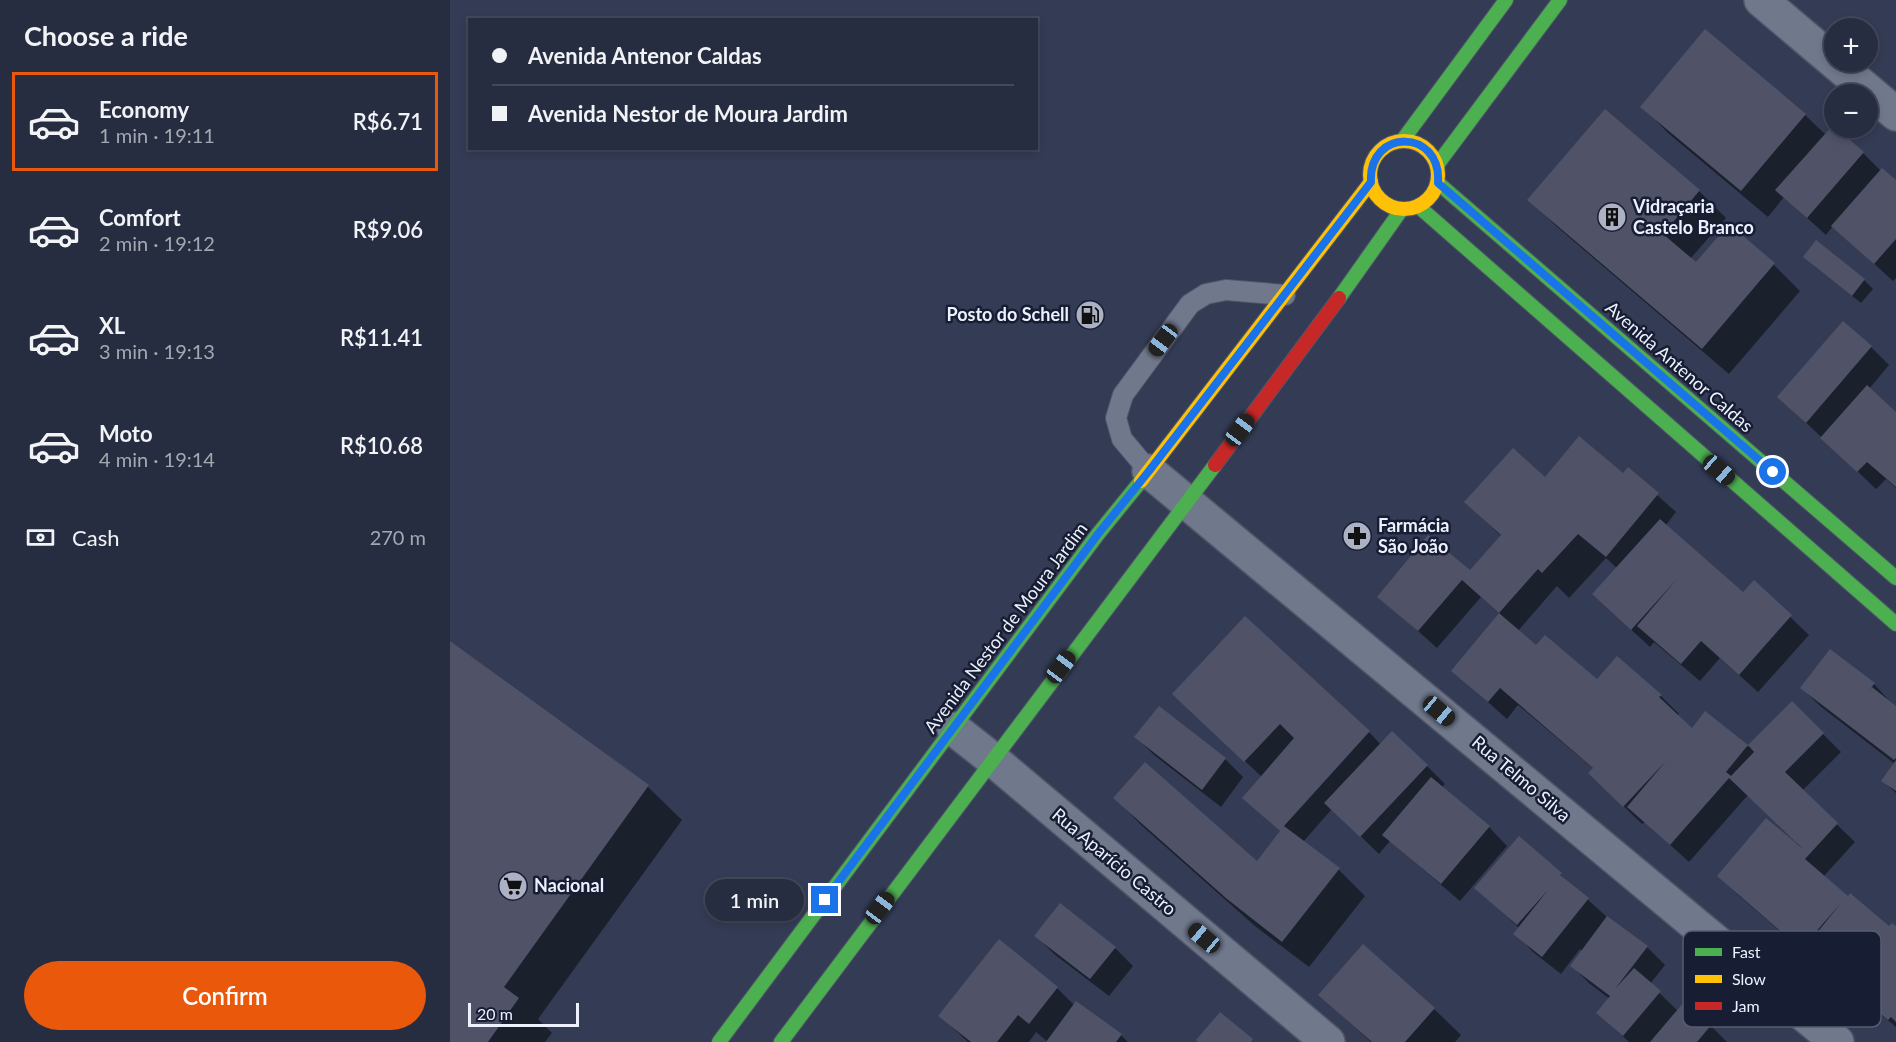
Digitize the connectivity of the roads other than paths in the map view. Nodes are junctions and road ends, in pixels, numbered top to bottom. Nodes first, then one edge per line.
1 (1506, 0) edge
2 (1560, 0) edge
3 (1761, 0) edge
4 (1896, 114) edge
5 (1402, 141) junction
6 (1437, 165) junction
7 (1371, 182) junction
8 (1438, 183) junction
9 (1418, 206) junction
10 (1402, 209) junction
11 (1289, 298) junction
12 (1310, 314) dead end
13 (1321, 324) junction
14 (1149, 471) junction
15 (1186, 501) junction
16 (1896, 578) edge
17 (1896, 624) edge
18 (954, 729) junction
19 (992, 759) junction
20 (1703, 931) edge
21 (1819, 1027) edge
22 (790, 1038) edge
23 (720, 1042) edge
24 (1328, 1042) edge
25 (1837, 1042) edge

1 - 5 main road
2 - 6 main road
3 - 4 street
5 - 6 main road
5 - 7 main road
6 - 8 main road
7 - 10 main road
7 - 11 main road, Avenida Nestor de Moura Jardim
8 - 9 main road
8 - 16 main road, Avenida Antenor Caldas
9 - 10 main road
9 - 17 main road
10 - 13 main road
11 - 14 main road, Avenida Nestor de Moura Jardim
11 - 14 lane
12 - 13 main road
13 - 15 main road
14 - 15 street, Rua Telmo Silva
14 - 18 main road, Avenida Nestor de Moura Jardim
15 - 19 main road
15 - 20 street, Rua Telmo Silva
18 - 19 street, Rua Aparício Castro
18 - 23 main road, Avenida Nestor de Moura Jardim
19 - 22 main road
19 - 24 street, Rua Aparício Castro
21 - 25 street, Rua Telmo Silva

